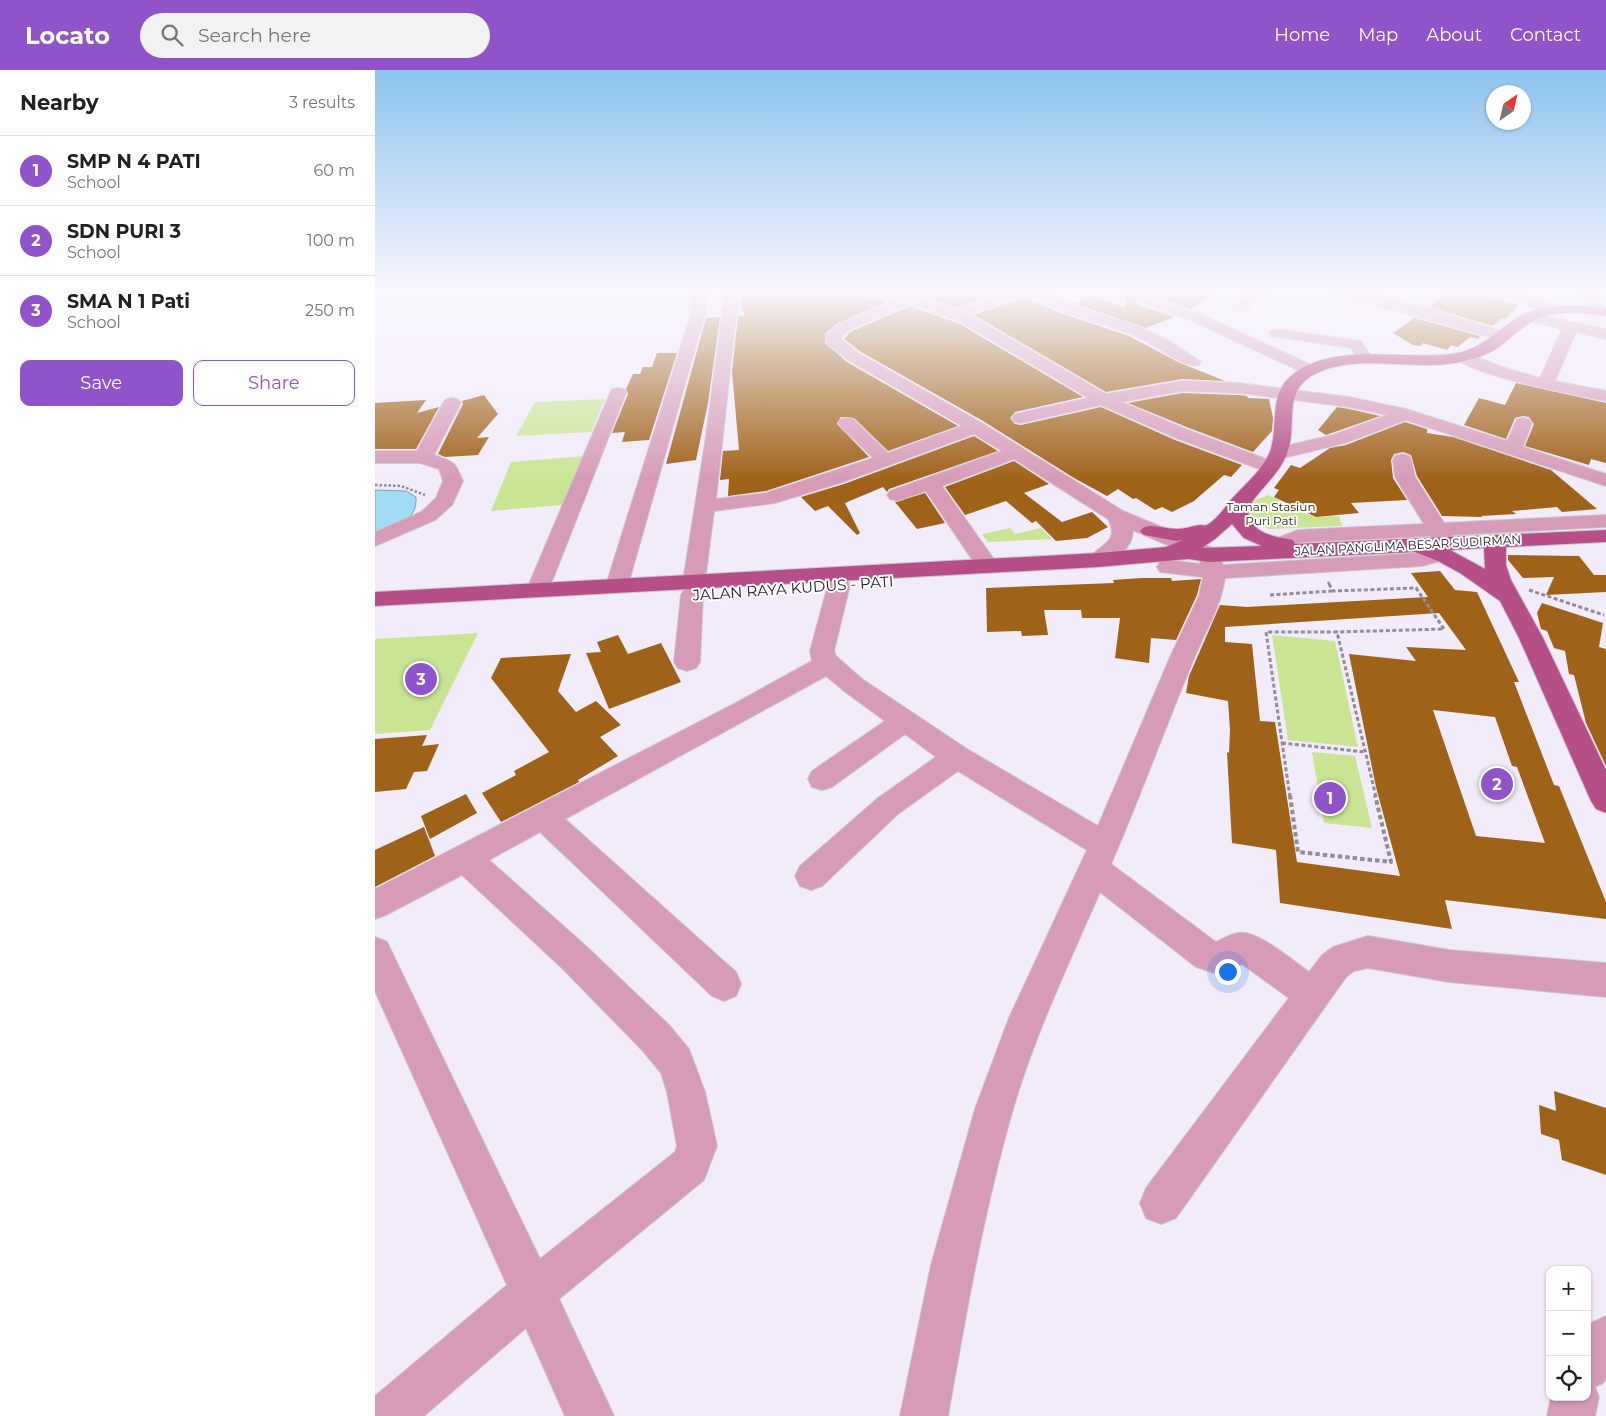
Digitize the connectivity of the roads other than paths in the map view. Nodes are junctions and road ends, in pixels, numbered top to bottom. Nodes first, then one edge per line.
1 (686, 355) edge
2 (724, 355) edge
3 (851, 355) edge
4 (1027, 355) edge
5 (1182, 355) edge
6 (1277, 355) edge
7 (1362, 355) edge
8 (1465, 355) edge
9 (1558, 355) edge
10 (1462, 356) junction
11 (1365, 359) junction
12 (1193, 362) dead end
13 (1310, 370) junction
14 (1545, 384) junction
15 (618, 393) dead end
16 (1285, 394) junction
17 (1606, 396) edge
18 (1103, 400) junction
19 (452, 402) dead end
20 (1406, 414) junction
21 (1021, 418) dead end
22 (847, 423) dead end
23 (1523, 423) dead end
24 (976, 427) junction
25 (1513, 449) junction
26 (1017, 452) junction
27 (375, 457) edge
28 (423, 457) junction
29 (885, 460) junction
30 (1274, 460) junction
31 (1403, 460) dead end
32 (1606, 480) edge
33 (930, 483) junction
34 (897, 495) dead end
35 (705, 506) junction
36 (1233, 510) junction
37 (1116, 515) junction
38 (1606, 521) edge
39 (1151, 531) junction
40 (1606, 536) edge
41 (375, 540) edge
42 (1498, 541) junction
43 (1441, 543) junction
44 (1271, 548) junction
45 (1315, 557) junction
46 (1204, 558) junction
47 (1098, 560) junction
48 (1166, 561) junction
49 (987, 565) junction
50 (617, 585) junction
51 (839, 585) junction
52 (693, 588) junction
53 (538, 589) junction
54 (1505, 589) junction
55 (375, 598) edge
56 (375, 612) edge
57 (687, 662) dead end
58 (829, 663) junction
59 (904, 721) junction
60 (957, 757) junction
61 (823, 779) dead end
62 (1606, 801) edge
63 (542, 816) junction
64 (464, 857) junction
65 (1099, 857) junction
66 (811, 876) dead end
67 (375, 905) edge
68 (375, 953) edge
69 (1606, 980) edge
70 (725, 984) dead end
71 (1313, 995) junction
72 (1161, 1203) dead end
73 (532, 1293) junction
74 (1606, 1338) edge
75 (1591, 1360) edge
76 (1574, 1401) edge
77 (388, 1416) edge
78 (590, 1416) edge
79 (924, 1416) edge
80 (1571, 1416) edge

1 - 50 street
2 - 35 street
3 - 24 street
4 - 18 street
5 - 12 street
6 - 13 street
7 - 11 street
8 - 10 main road
9 - 14 street
10 - 11 main road
10 - 14 street
11 - 13 main road
13 - 16 main road
14 - 17 street
15 - 53 street
16 - 18 street
16 - 20 street
16 - 30 main road
18 - 21 street
18 - 30 street
19 - 28 street
20 - 25 street
20 - 30 street
22 - 29 street
23 - 25 street
24 - 26 street
24 - 29 street
25 - 32 street
26 - 33 street
26 - 37 street
27 - 28 street
28 - 41 street
29 - 35 street
30 - 36 main road
31 - 43 street
33 - 34 street
33 - 49 street
35 - 52 street
36 - 39 main road
36 - 44 main road
36 - 46 main road
37 - 39 street
37 - 47 street
38 - 43 street
39 - 46 street
40 - 42 main road, JALAN PANGLIMA BESAR SUDIRMAN
42 - 43 main road, JALAN PANGLIMA BESAR SUDIRMAN
42 - 54 main road
43 - 44 street
43 - 45 main road, JALAN PANGLIMA BESAR SUDIRMAN
43 - 45 street
43 - 54 main road
44 - 45 main road, JALAN PANGLIMA BESAR SUDIRMAN
44 - 46 main road, JALAN PANGLIMA BESAR SUDIRMAN
45 - 46 street
46 - 48 main road, JALAN RAYA KUDUS - PATI
46 - 65 street
47 - 48 main road, JALAN RAYA KUDUS - PATI
47 - 49 main road, JALAN RAYA KUDUS - PATI
48 - 51 main road, JALAN RAYA KUDUS - PATI
49 - 52 main road, JALAN RAYA KUDUS - PATI
50 - 52 main road, JALAN RAYA KUDUS - PATI
50 - 53 main road, JALAN RAYA KUDUS - PATI
51 - 52 main road, JALAN RAYA KUDUS - PATI
51 - 58 street
52 - 56 main road, JALAN RAYA KUDUS - PATI
52 - 57 street
53 - 55 main road, JALAN RAYA KUDUS - PATI
54 - 62 main road
58 - 59 street
58 - 63 street
59 - 60 street
59 - 61 street
60 - 65 street
60 - 66 street
63 - 64 street
63 - 70 street
64 - 67 street
64 - 73 street
65 - 71 street
65 - 79 street
68 - 73 street
69 - 71 street
71 - 72 street
73 - 77 street
73 - 78 street
74 - 75 street
76 - 80 street

